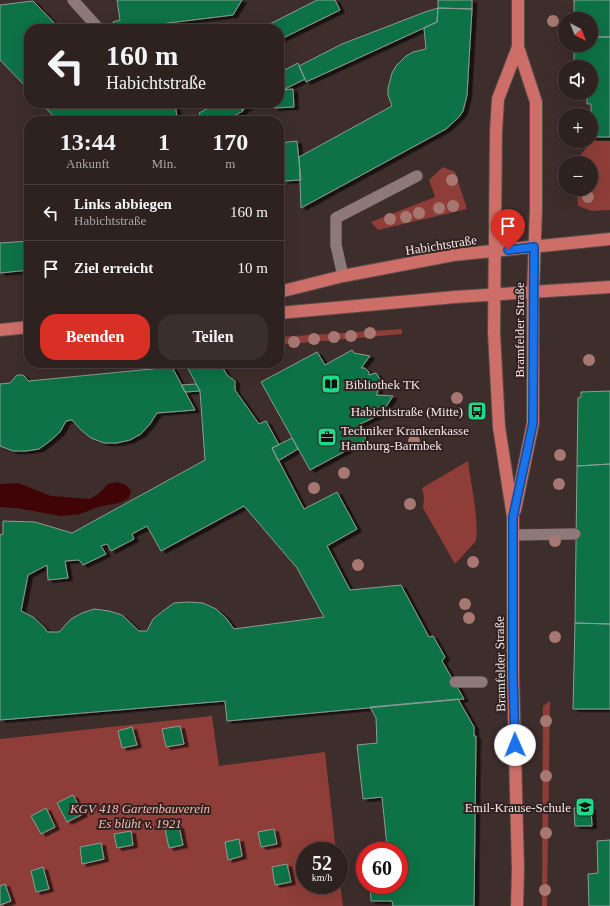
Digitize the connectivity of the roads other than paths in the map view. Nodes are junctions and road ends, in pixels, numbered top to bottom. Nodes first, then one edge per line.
1 (73, 0) edge
2 (518, 0) edge
3 (95, 24) edge
4 (518, 47) junction
5 (417, 176) dead end
6 (610, 239) edge
7 (534, 247) junction
8 (495, 252) junction
9 (343, 276) junction
10 (610, 287) edge
11 (284, 291) edge
12 (533, 293) junction
13 (494, 294) junction
14 (284, 313) edge
15 (24, 328) edge
16 (0, 330) edge
17 (513, 517) junction
18 (576, 534) dead end
19 (513, 535) junction
20 (455, 682) dead end
21 (482, 682) dead end
22 (517, 906) edge

1 - 3 lane
2 - 4 main road, Bramfelder Straße
4 - 7 main road, Bramfelder Straße
4 - 8 main road, Bramfelder Straße
5 - 9 lane
6 - 7 main road, Habichtstraße
7 - 8 main road, Habichtstraße
7 - 12 main road, Bramfelder Straße
8 - 9 main road, Habichtstraße
8 - 13 main road, Bramfelder Straße
9 - 11 main road, Habichtstraße
10 - 12 main road
12 - 13 main road
12 - 17 main road, Bramfelder Straße
13 - 14 main road
13 - 17 main road, Bramfelder Straße
15 - 16 main road
17 - 19 main road, Bramfelder Straße
18 - 19 lane
19 - 22 main road, Bramfelder Straße
20 - 21 lane

